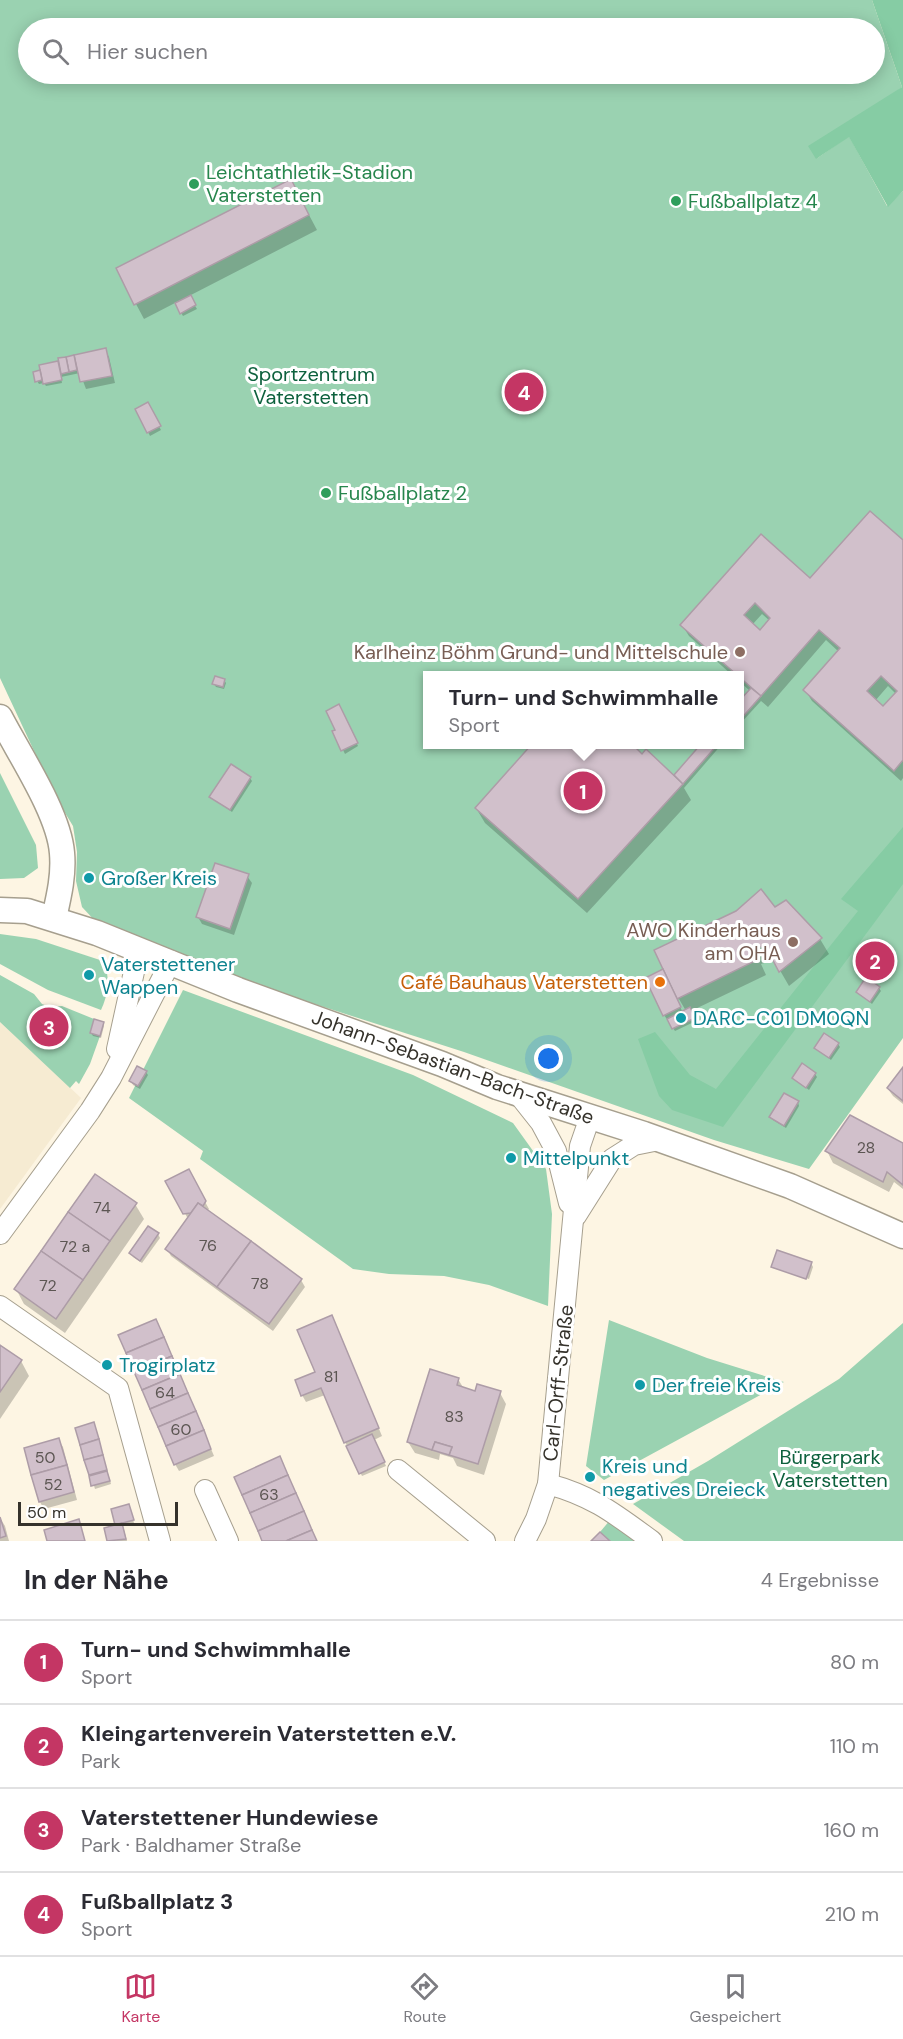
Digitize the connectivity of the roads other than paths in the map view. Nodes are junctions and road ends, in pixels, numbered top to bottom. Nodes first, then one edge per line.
1 (0, 717) edge
2 (0, 910) edge
3 (54, 918) junction
4 (139, 949) junction
5 (171, 961) junction
6 (111, 1078) junction
7 (518, 1094) junction
8 (590, 1117) junction
9 (659, 1140) junction
10 (573, 1221) junction
11 (0, 1234) edge
12 (903, 1236) edge
13 (0, 1306) edge
14 (398, 1470) dead end
15 (548, 1484) junction
16 (205, 1490) dead end
17 (160, 1541) edge
18 (228, 1541) edge
19 (485, 1541) edge
20 (525, 1541) edge
21 (652, 1541) edge

1 - 3 street
2 - 3 street, Johann-Sebastian-Bach-Straße
3 - 4 street, Johann-Sebastian-Bach-Straße
4 - 5 street, Johann-Sebastian-Bach-Straße
4 - 6 street
5 - 6 street
5 - 7 street, Johann-Sebastian-Bach-Straße
6 - 11 street
7 - 8 street, Johann-Sebastian-Bach-Straße
7 - 10 street, Carl-Orff-Straße
8 - 9 street, Johann-Sebastian-Bach-Straße
8 - 10 street, Carl-Orff-Straße
9 - 10 street, Carl-Orff-Straße
9 - 12 street, Johann-Sebastian-Bach-Straße
10 - 15 street, Carl-Orff-Straße
13 - 17 street
14 - 19 street
15 - 20 street, Carl-Orff-Straße
15 - 21 street
16 - 18 street

